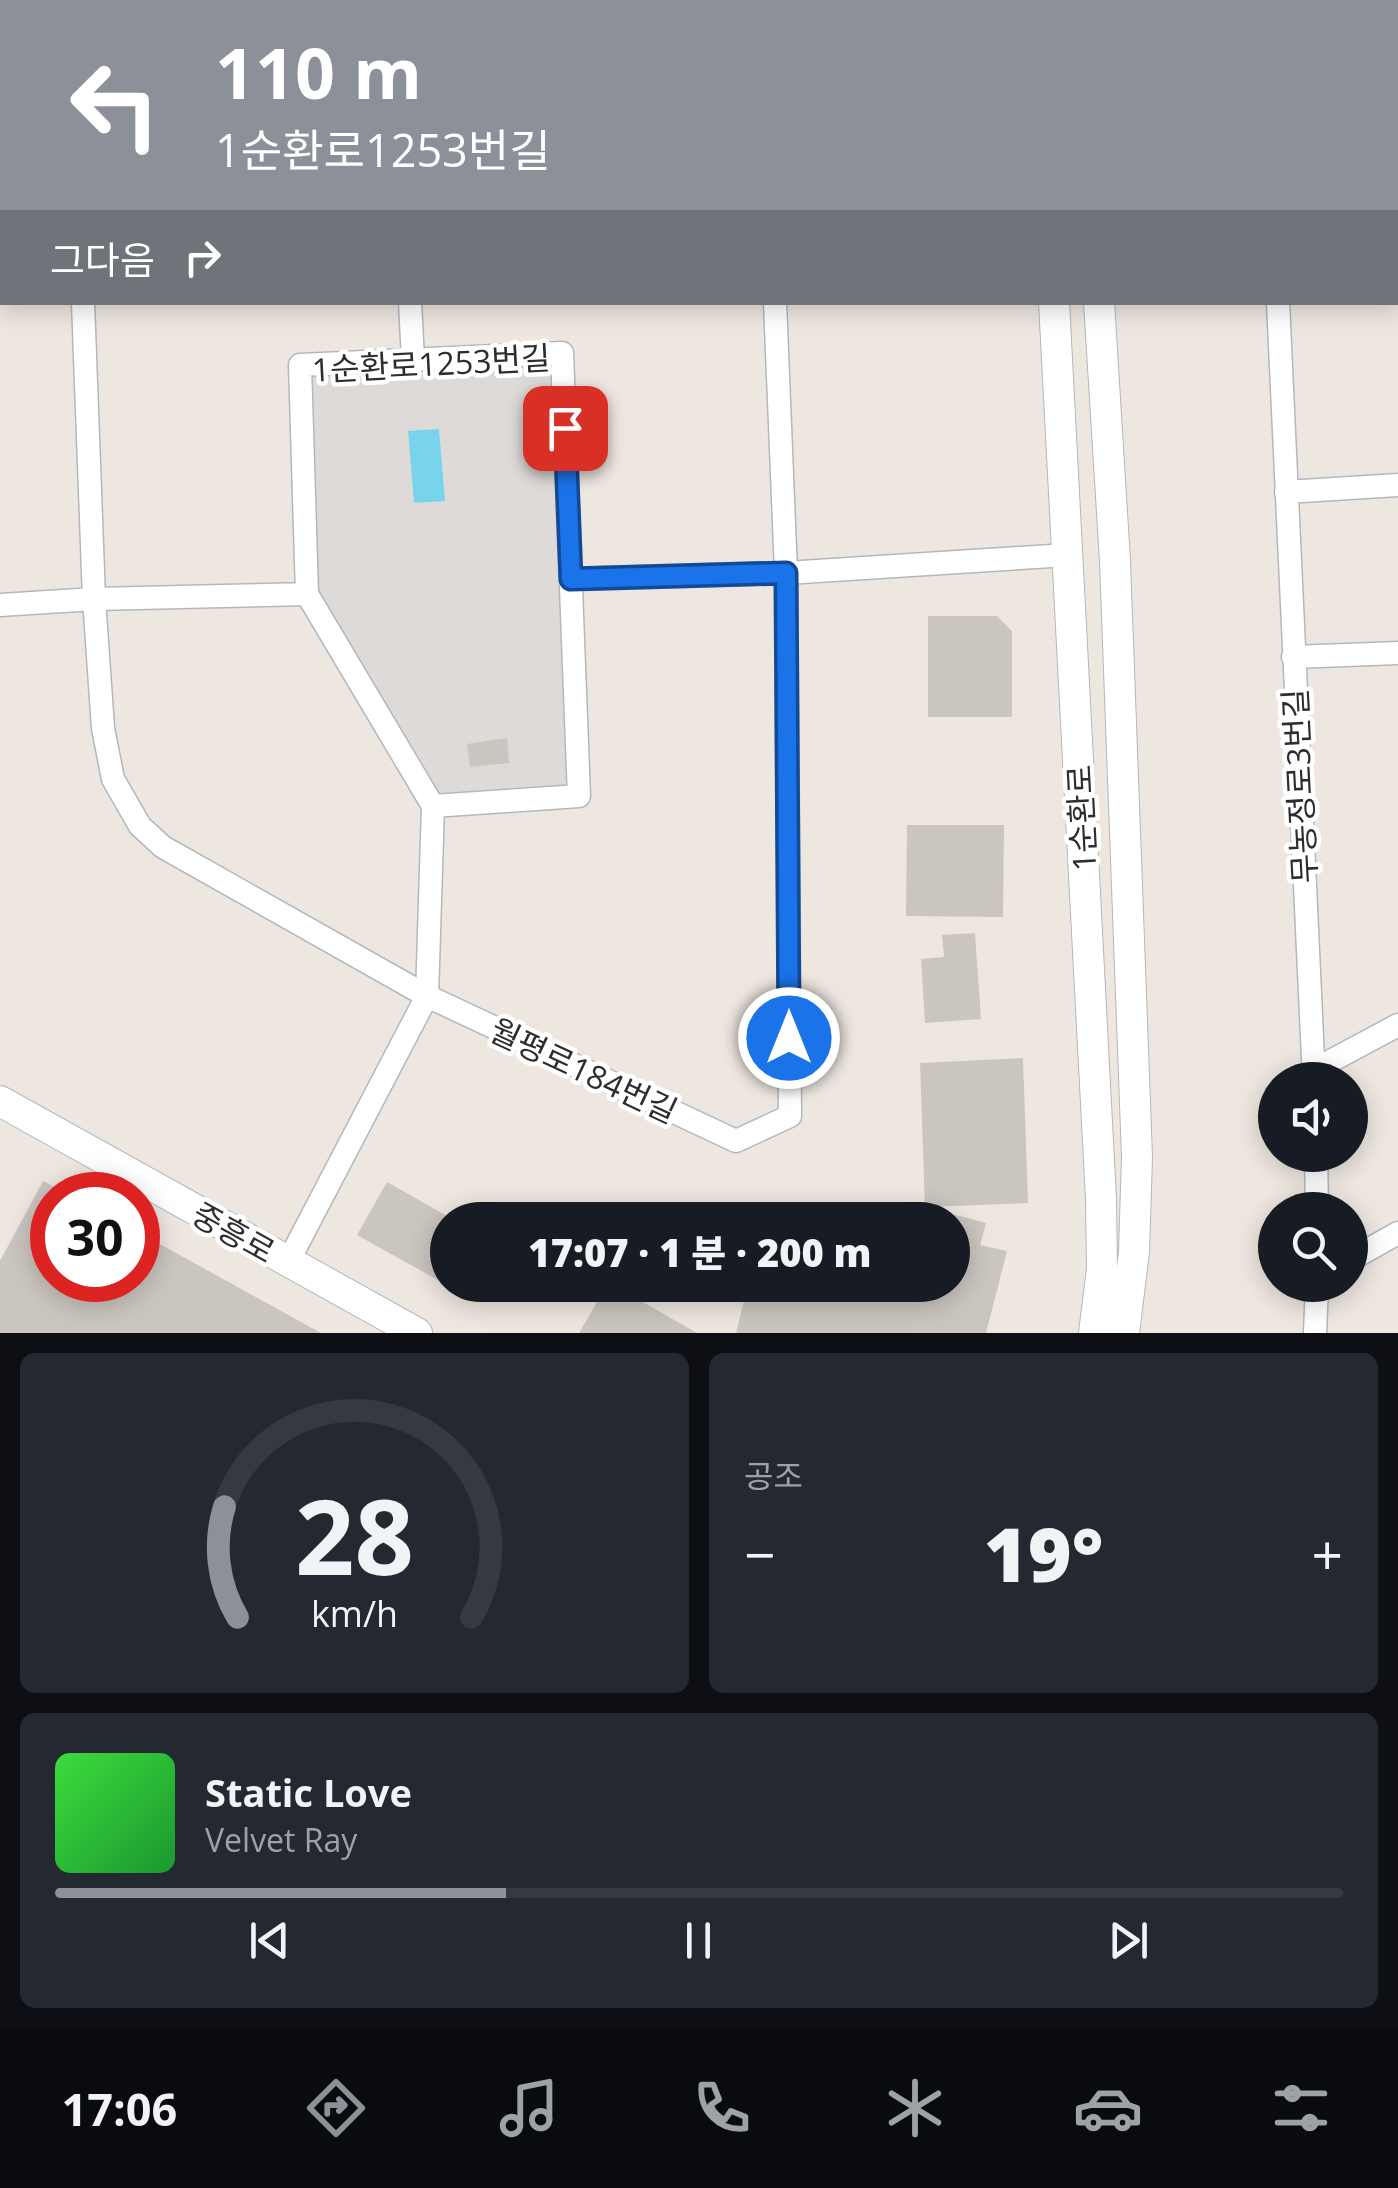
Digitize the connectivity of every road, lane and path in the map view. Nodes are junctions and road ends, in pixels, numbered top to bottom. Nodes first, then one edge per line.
1 (84, 305) edge
2 (410, 305) edge
3 (774, 305) edge
4 (1054, 305) edge
5 (1098, 305) edge
6 (1278, 305) edge
7 (413, 360) junction
8 (1398, 485) edge
9 (1286, 492) junction
10 (1067, 555) junction
11 (786, 573) junction
12 (571, 579) junction
13 (307, 594) junction
14 (94, 600) junction
15 (0, 605) edge
16 (1398, 653) edge
17 (1293, 657) junction
18 (433, 806) junction
19 (427, 996) junction
20 (1398, 1025) edge
21 (1313, 1062) edge
22 (1336, 1062) edge
23 (0, 1101) edge
24 (1398, 1234) edge
25 (1368, 1250) edge
26 (288, 1262) junction
27 (1316, 1302) edge
28 (416, 1333) edge
29 (1094, 1333) edge
30 (1124, 1333) edge
31 (1315, 1333) edge

1 - 14 street, 월평로184번길
2 - 7 street
3 - 11 street, 월평로184번길
4 - 10 street, 1순환로
5 - 30 street, 1순환로
6 - 9 street, 무농정로3번길
7 - 12 street, 1순환로1253번길
7 - 13 street, 1순환로1253번길
8 - 9 street
9 - 17 street, 무농정로3번길
10 - 11 street
10 - 29 street, 1순환로
11 - 12 street
11 - 19 street, 월평로184번길
12 - 18 street, 1순환로1253번길
13 - 14 street
13 - 18 street, 1순환로1253번길
14 - 15 street
14 - 19 street, 월평로184번길
16 - 17 street
17 - 21 street, 무농정로3번길
18 - 19 street
19 - 26 street
20 - 22 street
23 - 26 street, 중흥로
24 - 25 street
26 - 28 street, 중흥로
27 - 31 street

